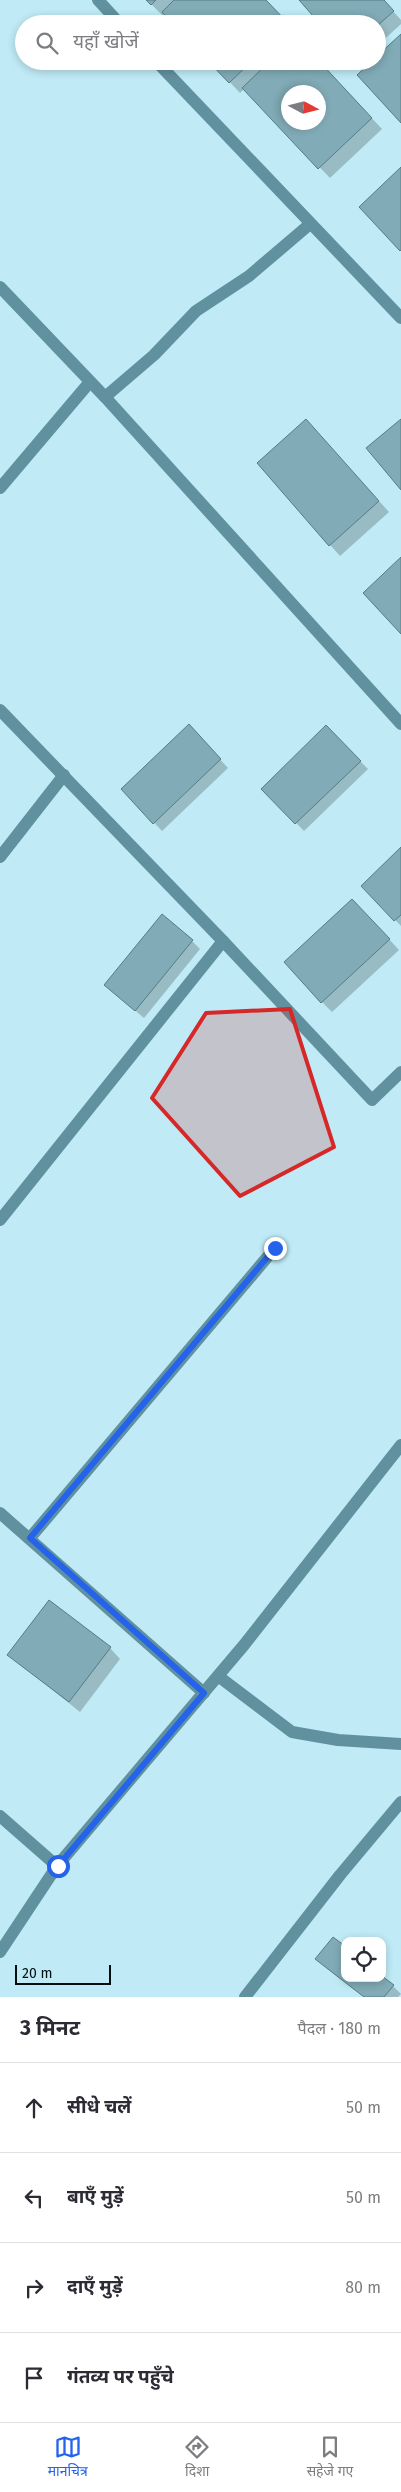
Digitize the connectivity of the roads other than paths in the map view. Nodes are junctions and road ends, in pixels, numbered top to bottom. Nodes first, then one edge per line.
1 (98, 0) edge
2 (112, 15) edge
3 (165, 70) edge
4 (310, 224) junction
5 (0, 287) edge
6 (401, 318) edge
7 (89, 383) junction
8 (104, 397) junction
9 (0, 488) edge
10 (0, 710) edge
11 (401, 724) edge
12 (64, 775) junction
13 (0, 857) edge
14 (223, 941) junction
15 (401, 1072) edge
16 (0, 1220) edge
17 (275, 1248) dead end
18 (401, 1445) edge
19 (0, 1513) edge
20 (30, 1538) junction
21 (218, 1676) junction
22 (204, 1693) junction
23 (401, 1744) edge
24 (401, 1802) edge
25 (0, 1816) edge
26 (58, 1866) junction
27 (0, 1952) edge
28 (245, 1997) edge

1 - 2 street
3 - 4 street
4 - 6 street
4 - 8 street
5 - 7 street
7 - 8 street
7 - 9 street
8 - 11 street
10 - 12 street
12 - 13 street
12 - 14 street
14 - 15 street
14 - 16 street
17 - 20 street
18 - 21 street
19 - 20 street
20 - 22 street
21 - 22 street
21 - 23 street
22 - 26 street
24 - 28 street
25 - 26 street
26 - 27 street

